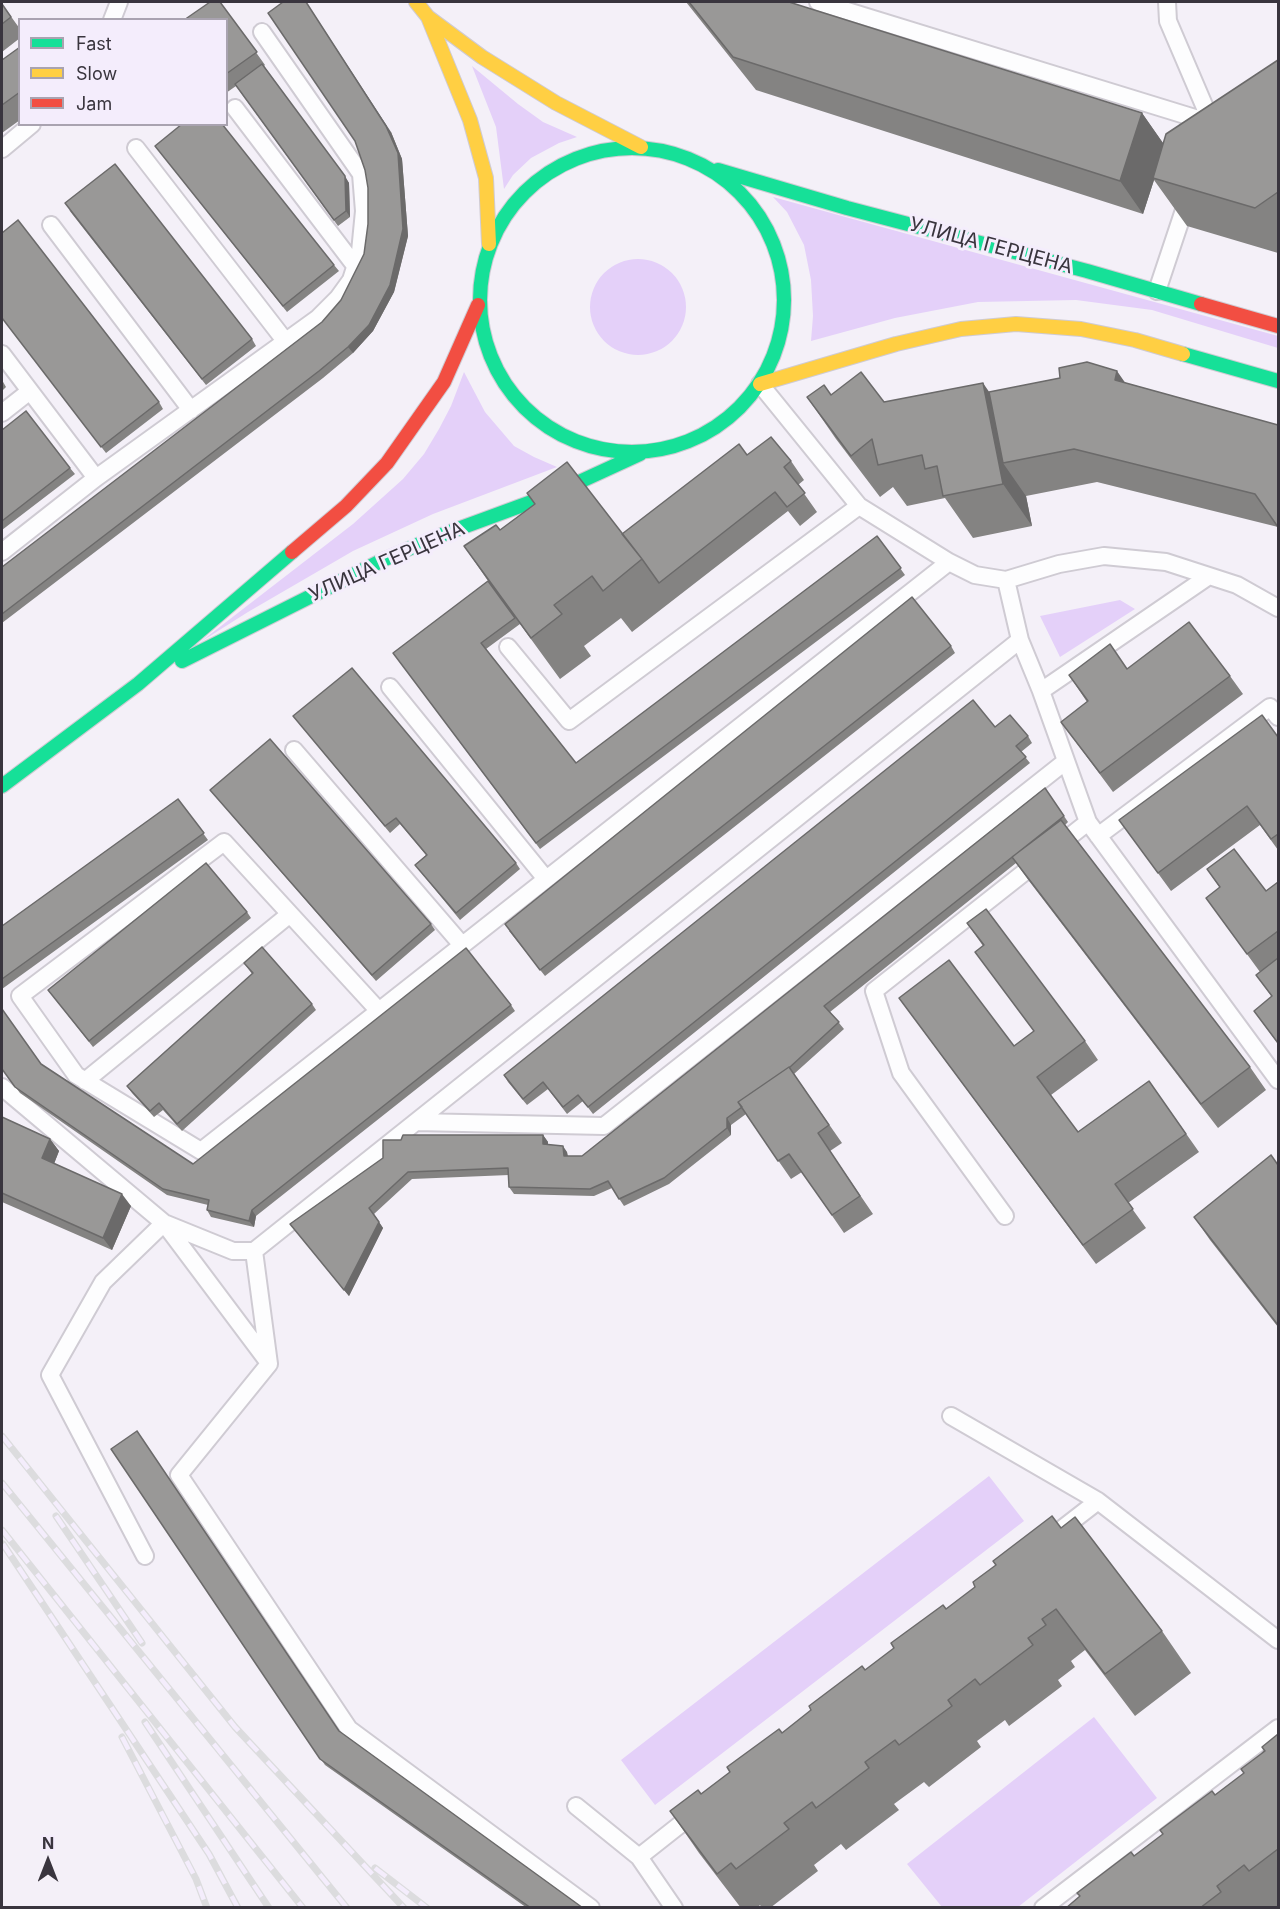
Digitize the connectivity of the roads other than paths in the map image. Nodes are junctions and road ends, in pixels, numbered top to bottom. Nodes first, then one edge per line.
1 (119, 2) edge
2 (417, 2) edge
3 (818, 2) edge
4 (1167, 2) edge
5 (428, 17) junction
6 (113, 18) edge
7 (262, 32) dead end
8 (235, 108) dead end
9 (31, 126) edge
10 (136, 148) dead end
11 (643, 148) junction
12 (2, 149) edge
13 (704, 166) junction
14 (1194, 179) edge
15 (51, 225) dead end
16 (489, 246) junction
17 (356, 267) junction
18 (1157, 291) junction
19 (478, 304) junction
20 (1278, 326) edge
21 (286, 342) junction
22 (2, 354) edge
23 (1278, 381) edge
24 (760, 384) junction
25 (30, 391) junction
26 (191, 410) junction
27 (2, 413) edge
28 (642, 453) junction
29 (96, 478) junction
30 (859, 506) junction
31 (2, 552) edge
32 (949, 562) junction
33 (1209, 576) junction
34 (1006, 580) junction
35 (1278, 608) edge
36 (1020, 640) junction
37 (508, 647) edge
38 (138, 684) junction
39 (390, 687) dead end
40 (1041, 692) junction
41 (1278, 717) edge
42 (294, 750) dead end
43 (1066, 761) junction
44 (2, 786) edge
45 (1093, 829) junction
46 (546, 879) junction
47 (290, 914) junction
48 (462, 945) junction
49 (379, 1011) junction
50 (1278, 1080) edge
51 (85, 1081) junction
52 (2, 1087) edge
53 (416, 1122) junction
54 (1005, 1216) dead end
55 (164, 1223) junction
56 (254, 1251) junction
57 (269, 1364) junction
58 (951, 1416) dead end
59 (1098, 1501) junction
60 (1041, 1545) edge
61 (145, 1556) dead end
62 (1278, 1640) edge
63 (1278, 1728) edge
64 (576, 1806) dead end
65 (705, 1806) edge
66 (639, 1857) junction
67 (591, 1908) edge
68 (674, 1908) edge
69 (1043, 1908) edge

1 - 6 lane
2 - 5 main road
3 - 4 lane
5 - 11 main road
5 - 16 main road
7 - 17 lane
8 - 17 lane
9 - 12 lane
10 - 21 lane
11 - 13 main road
11 - 16 main road
13 - 18 main road, УЛИЦА ГЕРЦЕНА
13 - 24 main road
14 - 18 lane
15 - 26 lane
16 - 19 main road
17 - 21 lane
18 - 20 main road, УЛИЦА ГЕРЦЕНА
19 - 28 main road
19 - 38 main road, УЛИЦА ГЕРЦЕНА
21 - 26 lane
22 - 25 lane
23 - 24 main road
24 - 28 main road
24 - 30 lane
25 - 27 lane
25 - 29 lane
26 - 29 lane
28 - 38 main road, УЛИЦА ГЕРЦЕНА
29 - 31 lane
30 - 32 lane
30 - 37 lane
32 - 34 lane
32 - 46 lane
33 - 34 lane
33 - 35 lane
33 - 40 lane
34 - 36 lane
36 - 40 lane
36 - 53 lane
38 - 44 main road, УЛИЦА ГЕРЦЕНА
39 - 46 lane
40 - 43 lane
41 - 45 lane
42 - 48 lane
43 - 45 lane
43 - 53 lane
45 - 50 lane
45 - 54 lane
46 - 48 lane
47 - 49 lane
47 - 51 lane
47 - 51 lane
48 - 49 lane
49 - 51 lane
52 - 55 lane
53 - 56 lane
55 - 56 lane
55 - 57 lane
55 - 61 lane
56 - 57 lane
57 - 67 lane
58 - 59 lane
59 - 60 lane
59 - 62 lane
63 - 69 lane
64 - 66 lane
65 - 66 lane
66 - 68 lane

